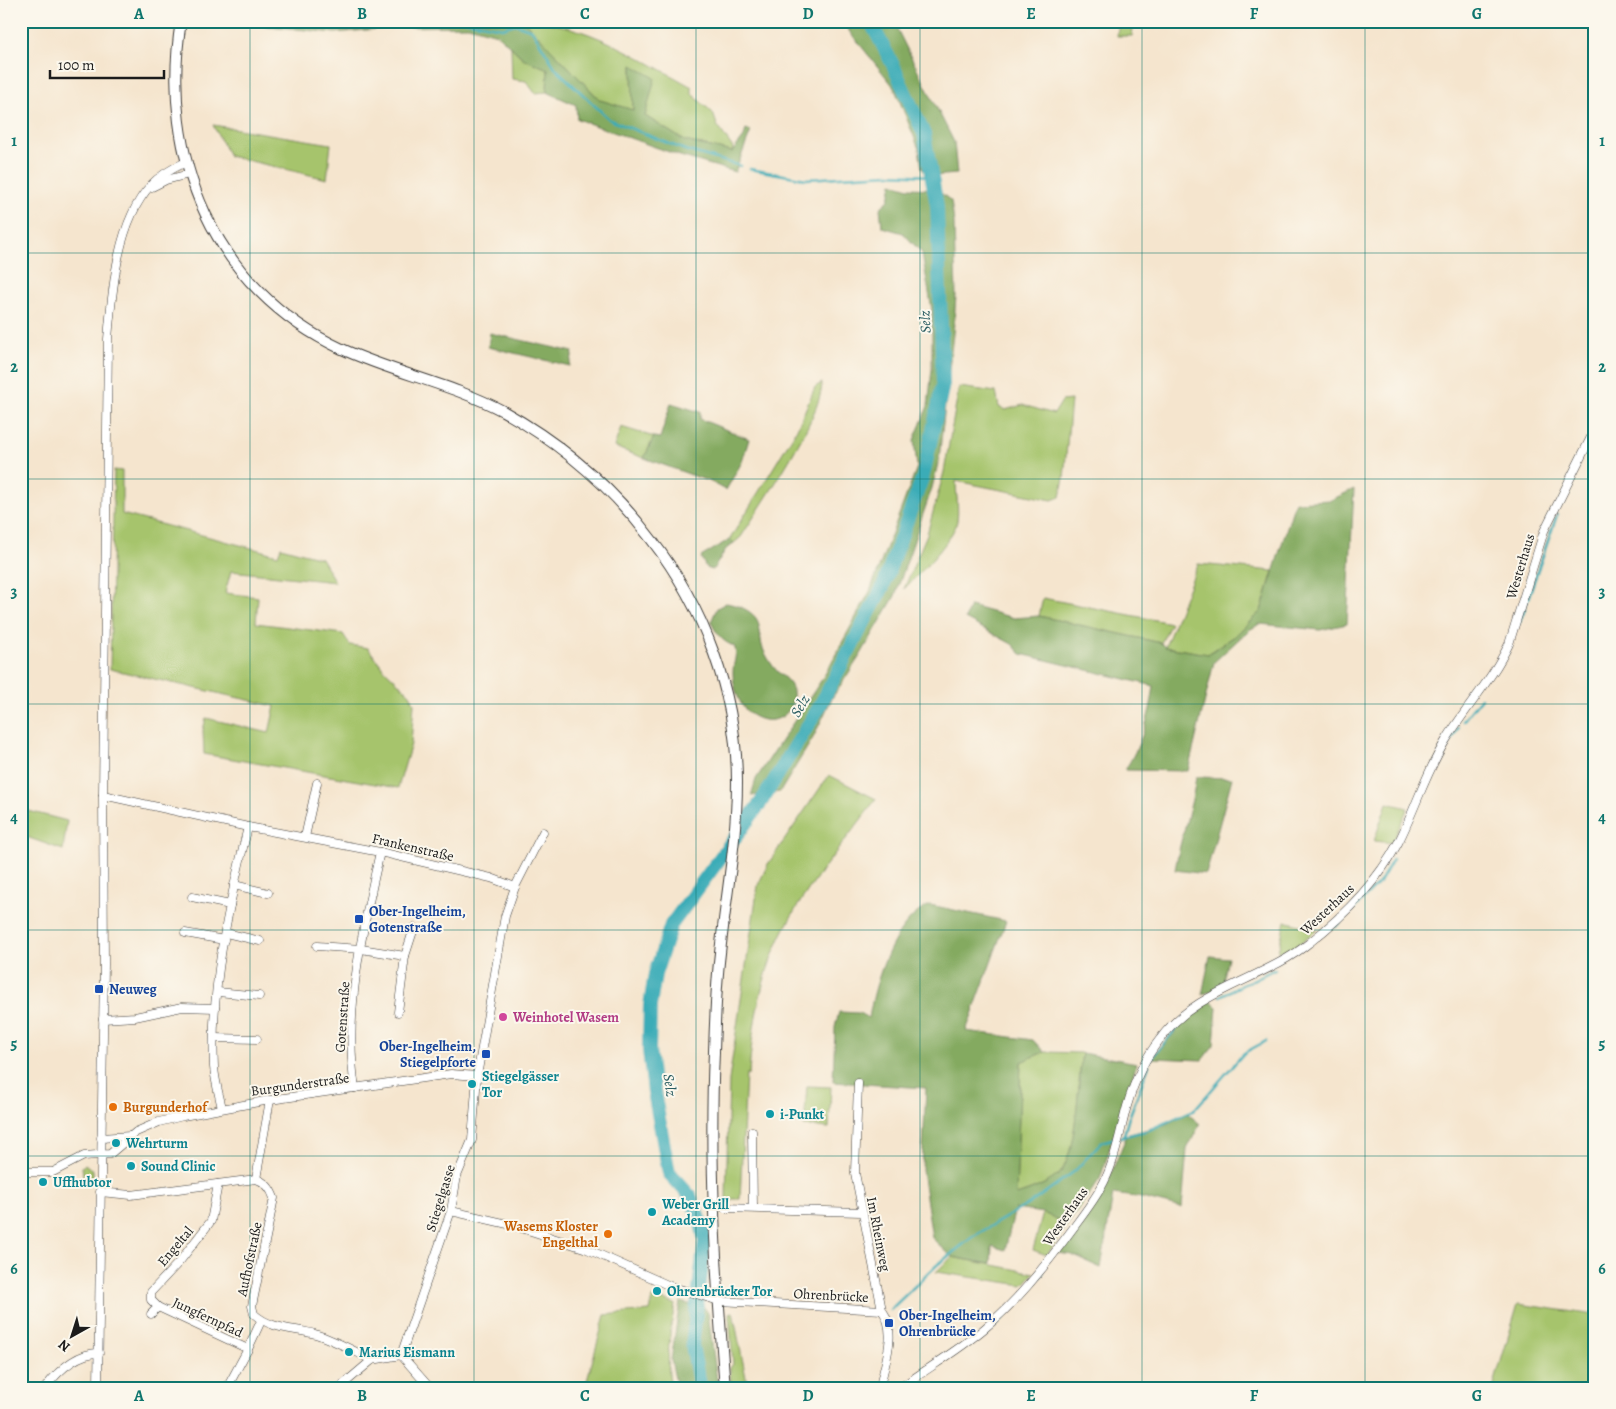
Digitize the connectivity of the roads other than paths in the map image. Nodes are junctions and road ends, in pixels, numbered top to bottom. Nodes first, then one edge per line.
1 (182, 21) edge
2 (186, 162) junction
3 (189, 174) junction
4 (143, 194) junction
5 (1595, 429) edge
6 (317, 782) dead end
7 (103, 795) junction
8 (248, 827) junction
9 (542, 832) dead end
10 (305, 837) junction
11 (380, 852) junction
12 (234, 886) junction
13 (515, 887) junction
14 (268, 893) dead end
15 (192, 897) dead end
16 (230, 905) junction
17 (414, 928) dead end
18 (185, 933) dead end
19 (225, 937) junction
20 (260, 940) dead end
21 (317, 946) dead end
22 (361, 949) junction
23 (405, 956) junction
24 (218, 992) junction
25 (259, 996) dead end
26 (215, 1008) junction
27 (398, 1012) dead end
28 (103, 1019) junction
29 (214, 1038) junction
30 (257, 1039) dead end
31 (477, 1076) junction
32 (858, 1083) dead end
33 (355, 1088) junction
34 (270, 1100) junction
35 (222, 1108) junction
36 (752, 1131) dead end
37 (130, 1136) junction
38 (101, 1138) junction
39 (100, 1155) junction
40 (21, 1172) edge
41 (256, 1179) junction
42 (218, 1184) junction
43 (100, 1192) junction
44 (724, 1208) dead end
45 (753, 1208) junction
46 (451, 1211) junction
47 (861, 1212) junction
48 (719, 1301) junction
49 (158, 1307) junction
50 (882, 1310) junction
51 (151, 1314) dead end
52 (261, 1321) junction
53 (248, 1349) junction
54 (99, 1353) junction
55 (401, 1356) junction
56 (372, 1360) junction
57 (45, 1388) edge
58 (98, 1388) edge
59 (227, 1388) edge
60 (339, 1388) edge
61 (430, 1388) edge
62 (725, 1388) edge
63 (883, 1388) edge
64 (900, 1388) edge

1 - 2 main road
2 - 3 main road
2 - 4 street
3 - 4 street
3 - 48 main road
4 - 7 street
5 - 64 street, Westerhaus
6 - 10 street
7 - 8 street, Frankenstraße
7 - 28 street
8 - 10 street, Frankenstraße
8 - 12 street
9 - 13 street, Stiegelgasse
10 - 11 street, Frankenstraße
11 - 13 street, Frankenstraße
11 - 22 street, Gotenstraße
12 - 14 street
12 - 16 street
13 - 31 street, Stiegelgasse
15 - 16 street
16 - 19 street
17 - 23 street
18 - 19 street
19 - 20 street
19 - 24 street
21 - 22 street
22 - 23 street
22 - 33 street, Gotenstraße
23 - 27 street
24 - 25 street
24 - 26 street
26 - 28 street
26 - 29 street
28 - 38 street
29 - 30 street
29 - 35 street
31 - 33 street, Burgunderstraße
31 - 46 street, Stiegelgasse
32 - 47 street, Im Rheinweg
33 - 34 street, Burgunderstraße
34 - 35 street, Burgunderstraße
34 - 41 street
35 - 37 street, Burgunderstraße
36 - 45 street
37 - 38 street, Burgunderstraße
37 - 39 street, Burgunderstraße
38 - 39 street
39 - 40 street, Burgunderstraße
39 - 43 street
41 - 42 street
41 - 52 street, Aufhofstraße
42 - 43 street
42 - 49 street, Engeltal
43 - 54 street
44 - 45 street
45 - 47 street
46 - 48 street, Ohrenbrücke
46 - 55 street, Stiegelgasse
47 - 50 street, Im Rheinweg
48 - 50 street, Ohrenbrücke
48 - 62 main road
49 - 51 street
49 - 53 street, Jungfernpfad
50 - 63 street, Im Rheinweg
52 - 53 street, Jungfernpfad
52 - 56 street
53 - 59 street, Jungfernpfad
54 - 57 street
54 - 58 street
55 - 56 street
55 - 61 street
56 - 60 street

